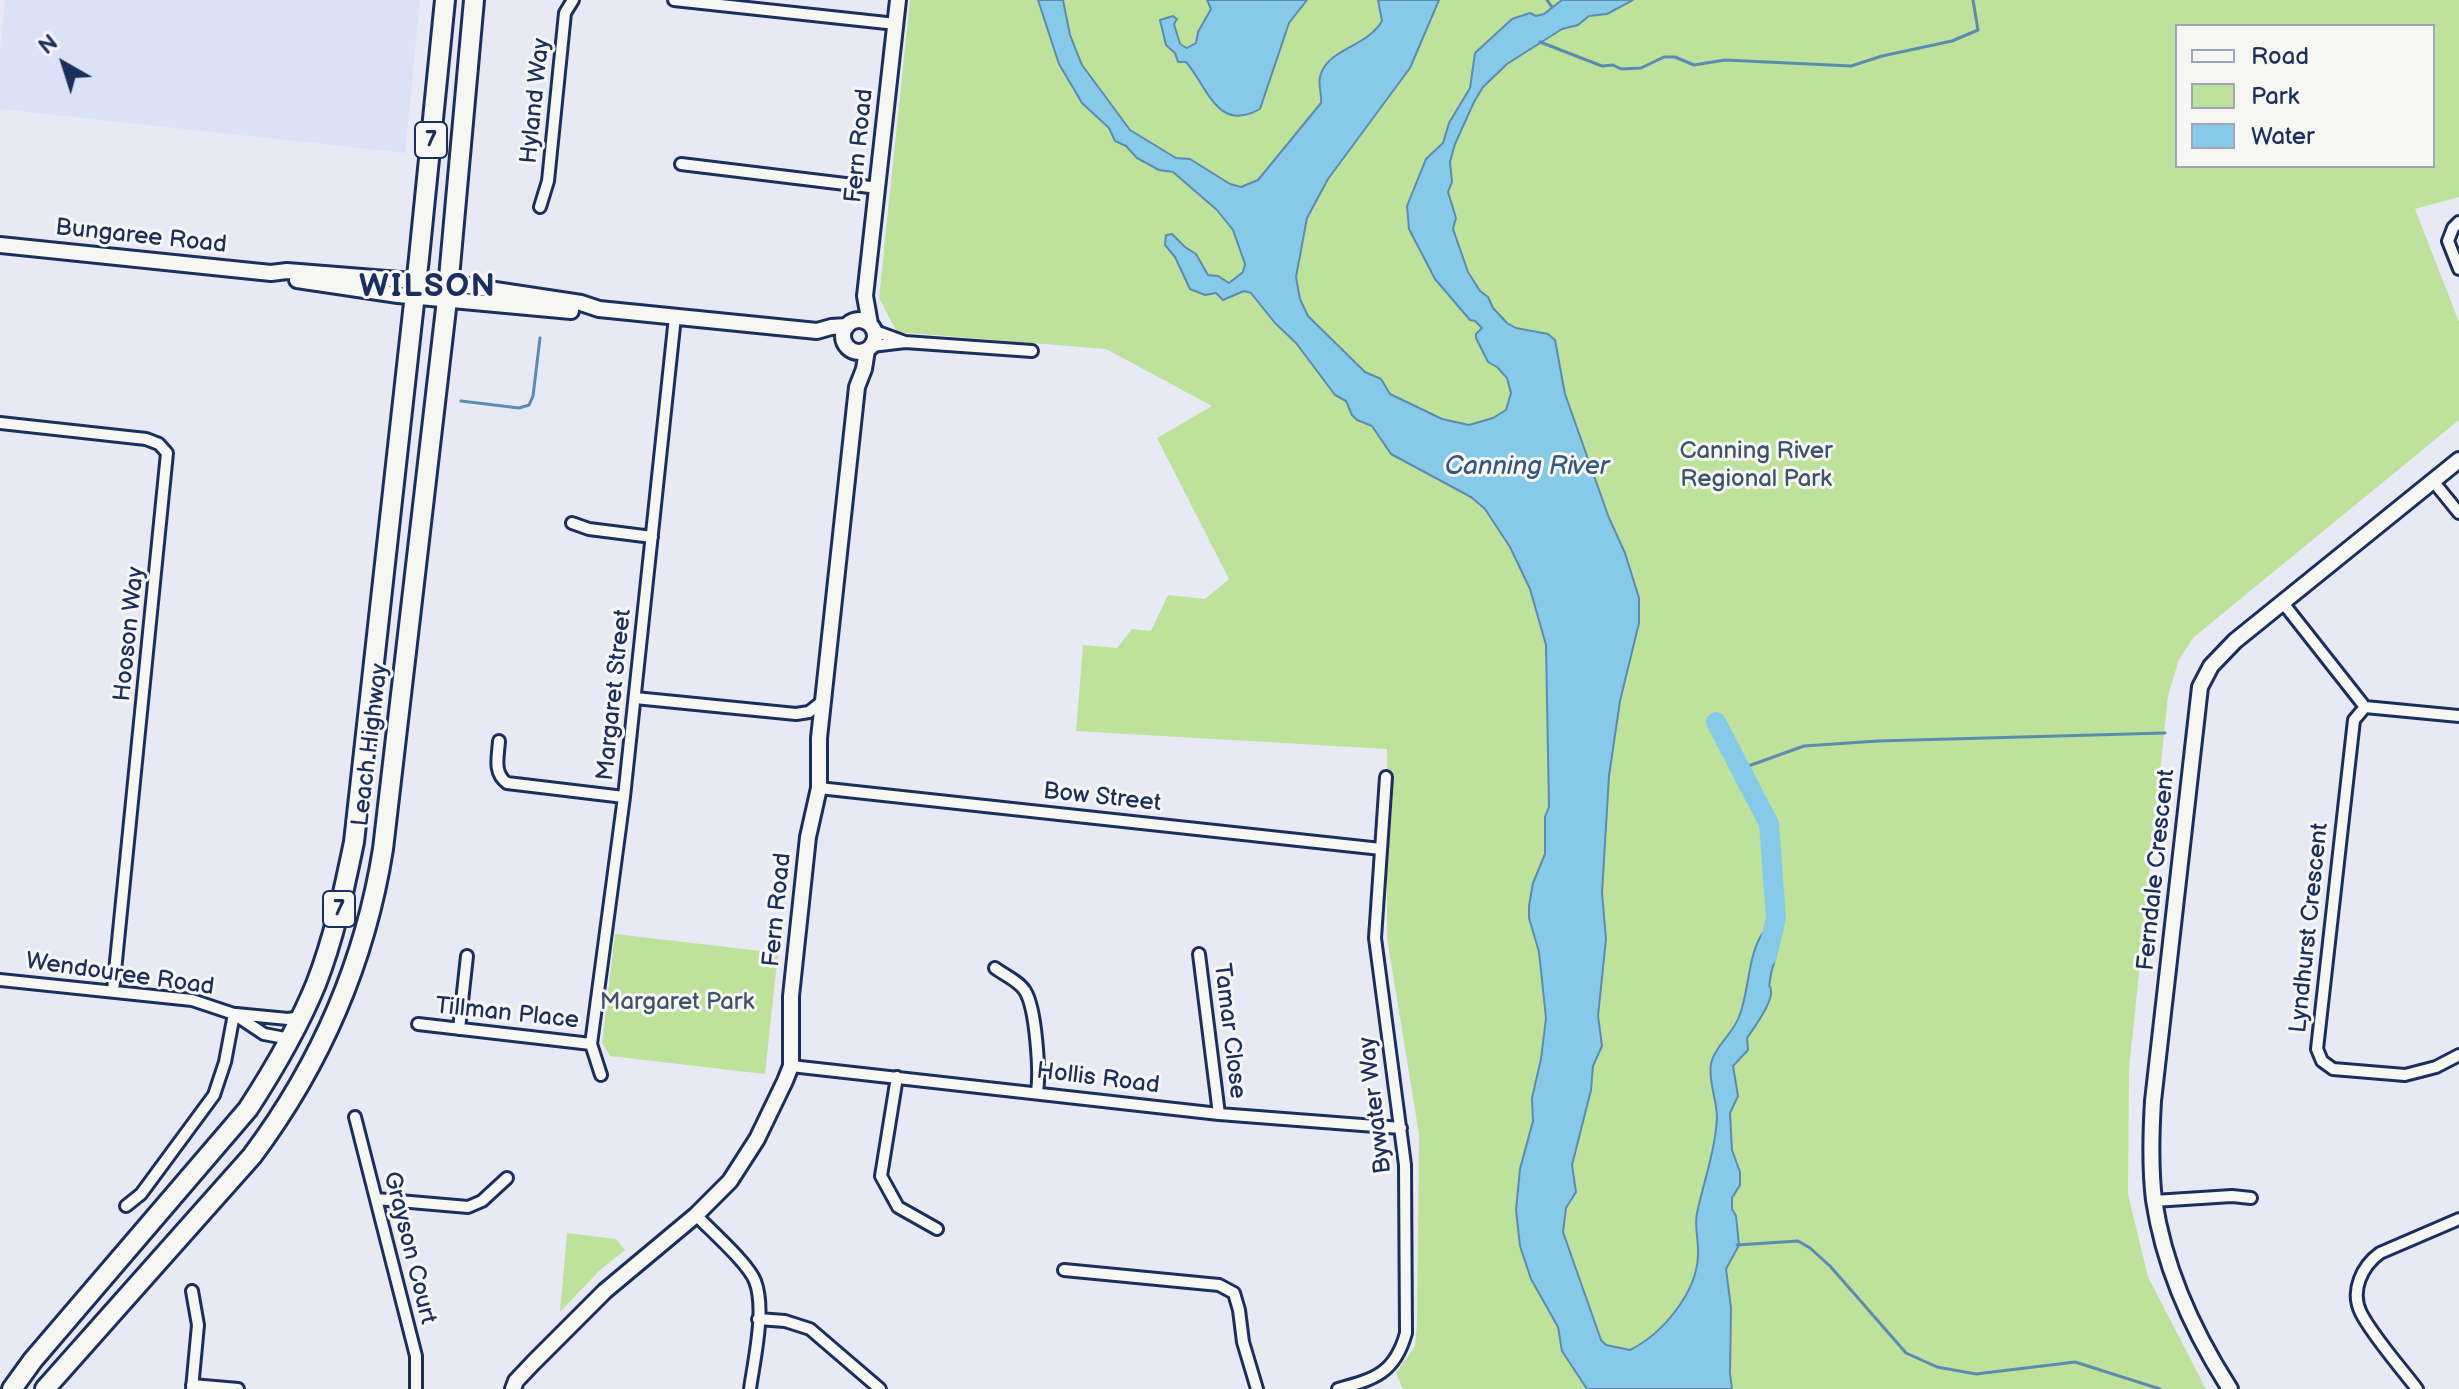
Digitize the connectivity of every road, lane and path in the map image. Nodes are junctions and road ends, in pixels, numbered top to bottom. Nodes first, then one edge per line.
1 (445, 0) edge
2 (474, 0) edge
3 (573, 0) edge
4 (674, 0) edge
5 (898, 0) edge
6 (896, 24) junction
7 (681, 164) dead end
8 (878, 188) junction
9 (540, 207) dead end
10 (2456, 225) edge
11 (2, 244) edge
12 (2459, 269) edge
13 (416, 289) junction
14 (448, 292) junction
15 (865, 296) junction
16 (675, 317) junction
17 (850, 323) junction
18 (817, 331) junction
19 (871, 338) junction
20 (848, 346) junction
21 (1032, 351) dead end
22 (857, 387) junction
23 (0, 423) edge
24 (2459, 460) edge
25 (2433, 481) junction
26 (2459, 513) edge
27 (572, 523) dead end
28 (652, 537) junction
29 (2283, 603) junction
30 (635, 698) junction
31 (824, 700) junction
32 (2365, 707) junction
33 (2459, 716) edge
34 (499, 741) dead end
35 (1386, 777) dead end
36 (819, 788) junction
37 (624, 797) junction
38 (1381, 849) junction
39 (364, 929) junction
40 (1199, 954) dead end
41 (467, 956) dead end
42 (995, 968) dead end
43 (0, 980) edge
44 (113, 991) junction
45 (234, 1014) junction
46 (301, 1017) junction
47 (418, 1024) dead end
48 (459, 1029) junction
49 (290, 1039) junction
50 (591, 1044) junction
51 (2459, 1055) edge
52 (791, 1066) junction
53 (601, 1075) dead end
54 (897, 1077) junction
55 (1037, 1092) junction
56 (1219, 1114) junction
57 (355, 1117) dead end
58 (1401, 1128) junction
59 (507, 1178) dead end
60 (2251, 1198) dead end
61 (376, 1199) junction
62 (2154, 1201) junction
63 (126, 1206) dead end
64 (696, 1215) junction
65 (2459, 1219) edge
66 (937, 1229) dead end
67 (1064, 1270) dead end
68 (192, 1291) dead end
69 (758, 1319) junction
70 (33, 1360) junction
71 (514, 1385) edge
72 (192, 1387) edge
73 (0, 1389) edge
74 (12, 1389) edge
75 (45, 1389) edge
76 (238, 1389) edge
77 (416, 1389) edge
78 (501, 1389) edge
79 (750, 1389) edge
80 (880, 1389) edge
81 (1257, 1389) edge
82 (1338, 1389) edge
83 (2230, 1389) edge
84 (2417, 1389) edge

1 - 13 highway, Leach Highway / 7
2 - 14 highway, Leach Highway / 7
3 - 9 street, Hyland Way
4 - 6 street
5 - 6 street, Fern Road
6 - 8 street, Fern Road
7 - 8 street
8 - 15 street, Fern Road
10 - 12 street
11 - 13 street, Bungaree Road
13 - 14 street, Bungaree Road
13 - 46 highway, Leach Highway / 7
14 - 16 street, Bungaree Road
14 - 39 highway, Leach Highway / 7
15 - 17 street, Fern Road
15 - 19 street, Fern Road
16 - 18 street, Bungaree Road
16 - 28 street, Margaret Street
17 - 18 street, Bungaree Road
17 - 19 street
17 - 20 street, Fern Road
18 - 20 street, Bungaree Road
19 - 20 street
19 - 21 street
19 - 22 street, Fern Road
20 - 22 street, Fern Road
22 - 31 street, Fern Road
23 - 44 street, Hooson Way
24 - 25 street, Ferndale Crescent
25 - 26 street
25 - 29 street, Ferndale Crescent
27 - 28 street
28 - 30 street, Margaret Street
29 - 32 street
29 - 62 street, Ferndale Crescent
30 - 31 street
30 - 37 street, Margaret Street
31 - 36 street, Fern Road
32 - 33 street
32 - 51 street, Lyndhurst Crescent
34 - 37 street
35 - 38 street, Bywater Way
36 - 38 street, Bow Street
36 - 52 street, Fern Road
37 - 50 street, Margaret Street
38 - 58 street, Bywater Way
39 - 49 highway
39 - 75 highway, Leach Highway / 7
40 - 56 street, Tamar Close
41 - 48 street
42 - 55 street
43 - 44 street, Wendouree Road
44 - 45 street, Wendouree Road
45 - 46 street, Wendouree Road
45 - 49 street, Wendouree Road
45 - 63 street
46 - 49 highway, Leach Highway / 7
47 - 48 street, Tillman Place
48 - 50 street, Tillman Place
49 - 70 highway, Leach Highway / 7
50 - 53 street, Margaret Street
52 - 54 street, Hollis Road
52 - 64 street, Fern Road
54 - 55 street, Hollis Road
54 - 66 street
55 - 56 street, Hollis Road
56 - 58 street, Hollis Road
57 - 61 street, Grayson Court
58 - 82 street, Bywater Way
59 - 61 street
60 - 62 street
61 - 77 street, Grayson Court
62 - 83 street, Ferndale Crescent
64 - 69 street
64 - 71 street, Fern Road
65 - 84 street
67 - 81 street
68 - 72 street
69 - 79 street
69 - 80 street
70 - 73 highway
70 - 74 highway, Leach Highway / 7
71 - 78 street, Fern Road
72 - 76 street

